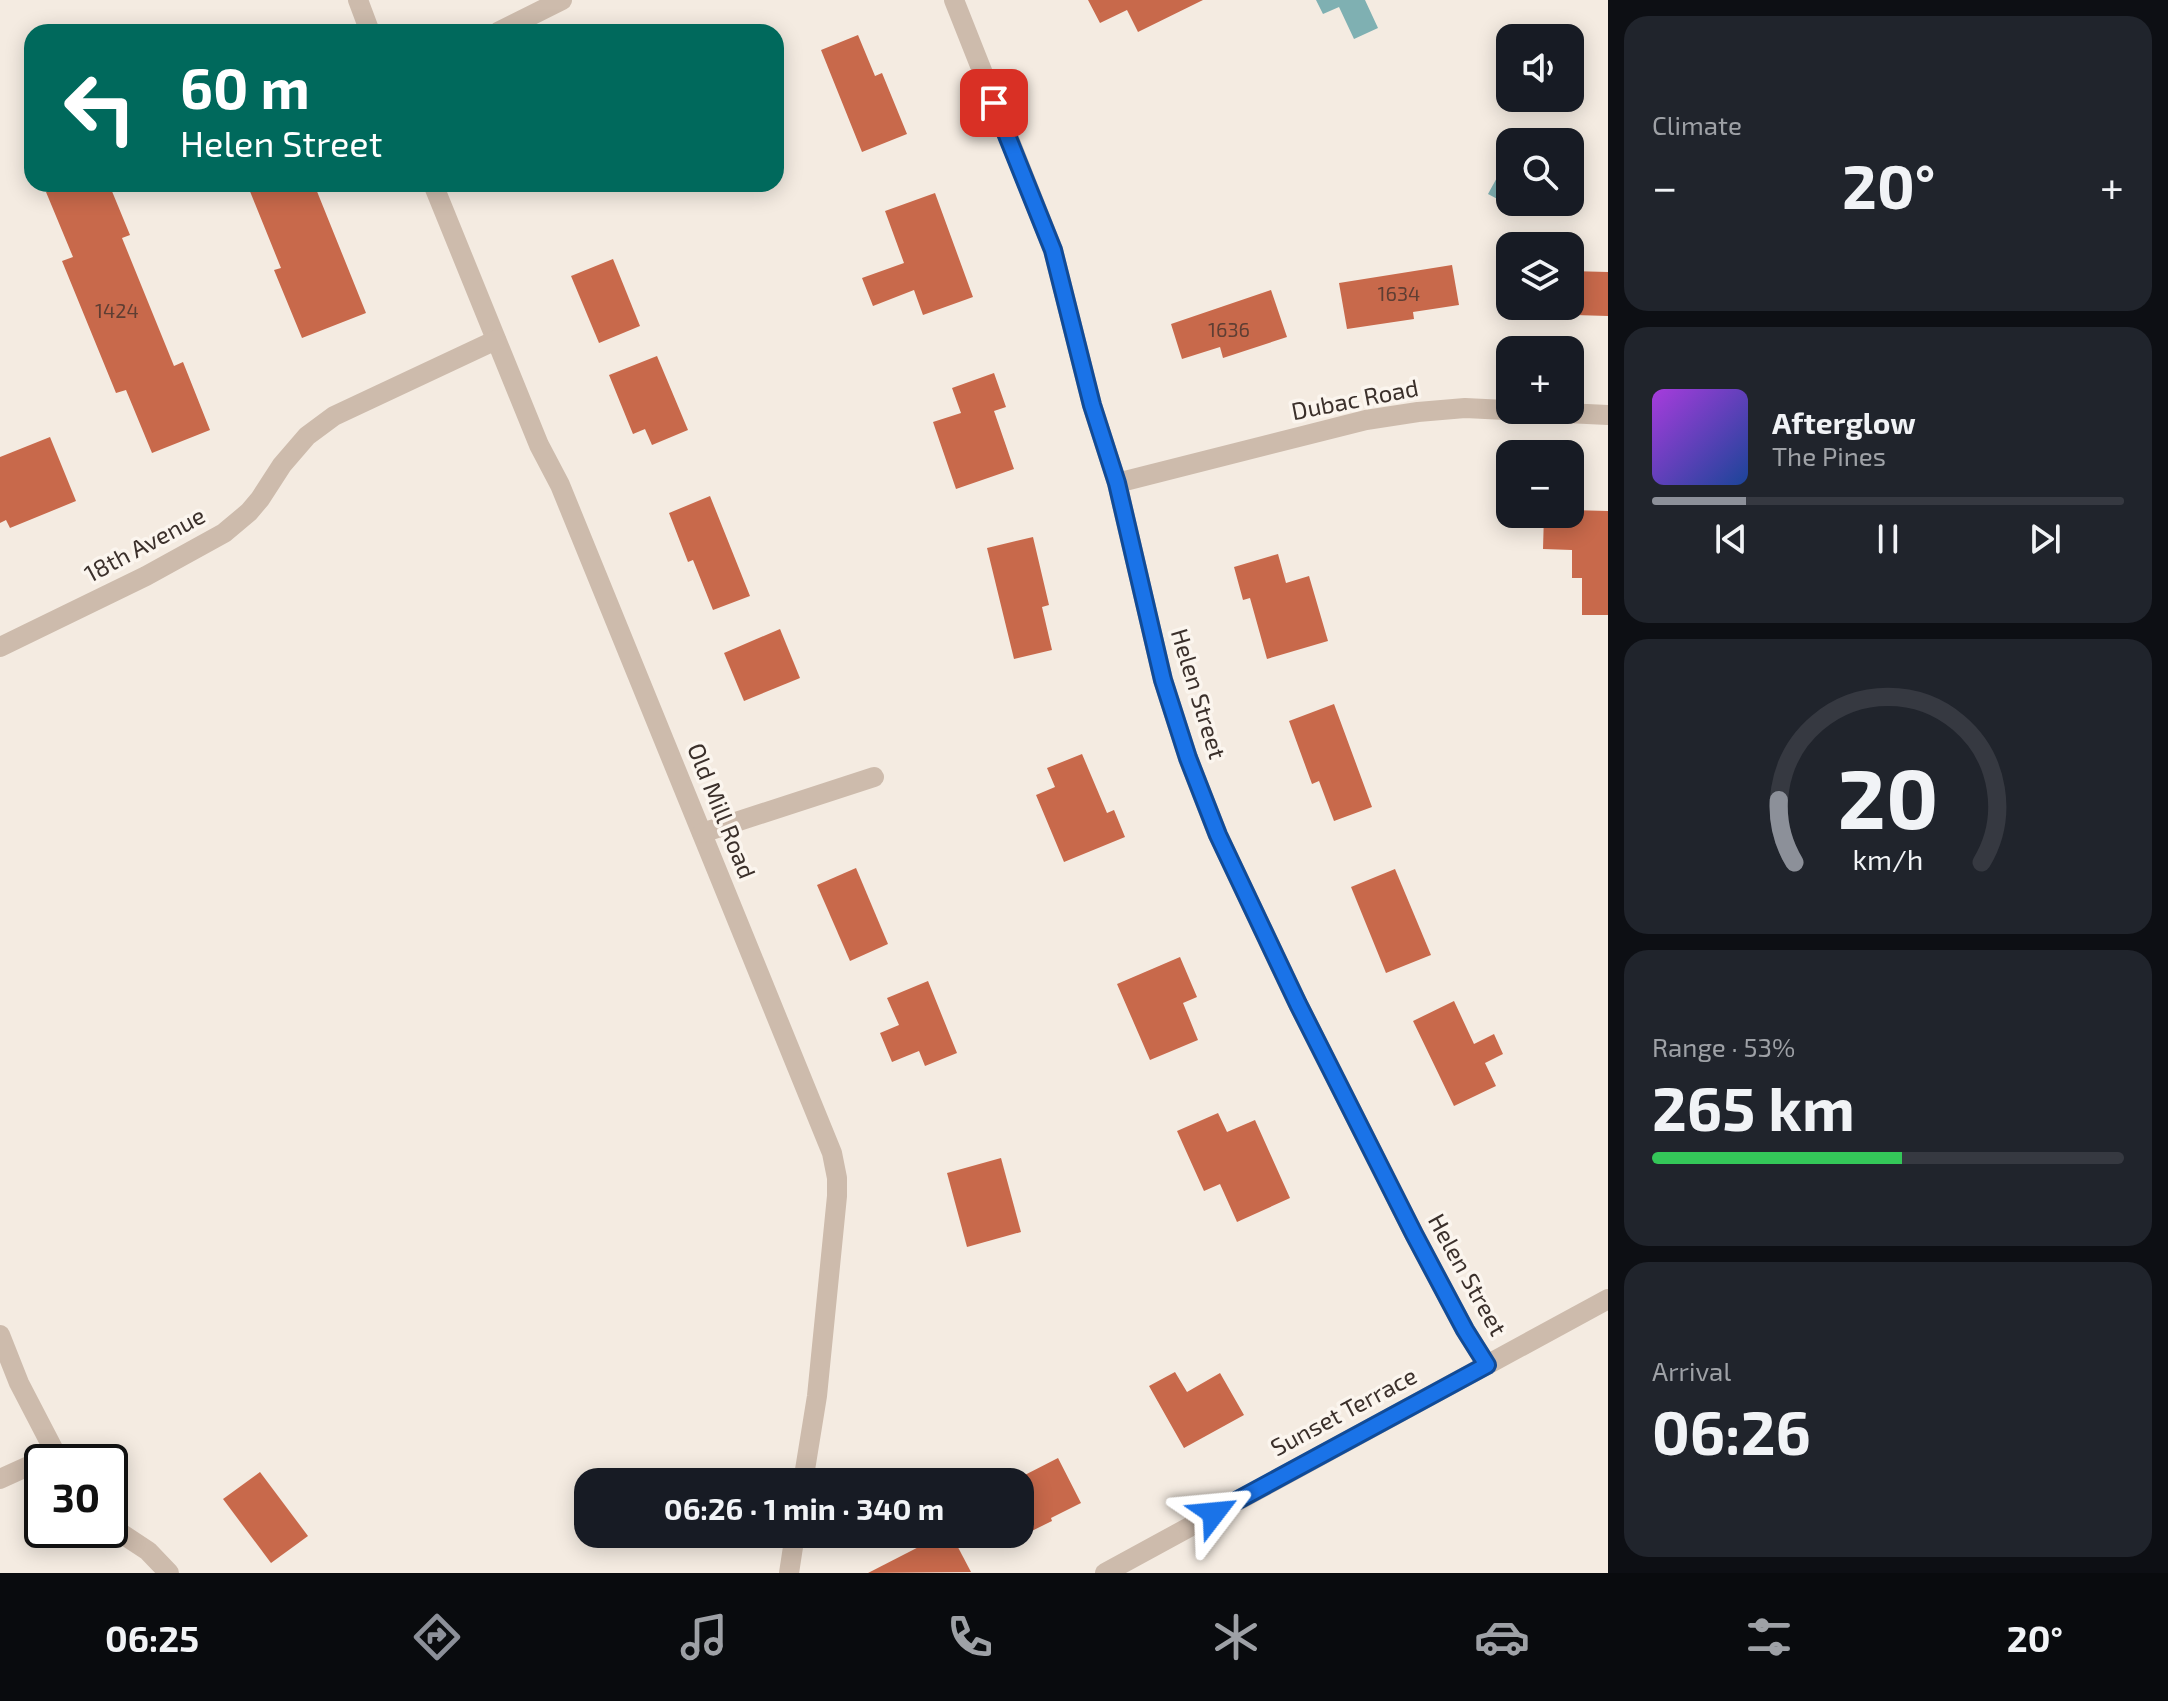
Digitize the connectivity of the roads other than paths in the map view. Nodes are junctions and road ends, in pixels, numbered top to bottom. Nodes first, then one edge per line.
1 (358, 0) edge
2 (562, 0) edge
3 (954, 0) edge
4 (367, 24) edge
5 (514, 24) edge
6 (436, 192) edge
7 (496, 340) junction
8 (1608, 415) edge
9 (1117, 483) junction
10 (0, 647) edge
11 (874, 777) dead end
12 (702, 833) junction
13 (1608, 1299) edge
14 (0, 1335) edge
15 (1487, 1365) junction
16 (51, 1444) edge
17 (805, 1468) edge
18 (24, 1470) edge
19 (0, 1479) edge
20 (128, 1538) edge
21 (793, 1548) edge
22 (169, 1573) edge
23 (789, 1573) edge
24 (1105, 1573) edge

1 - 4 street
2 - 5 street
3 - 9 street, Helen Street
6 - 7 street, Old Mill Road
7 - 10 street, 18th Avenue
7 - 12 street, Old Mill Road
8 - 9 street, Dubac Road
9 - 15 street, Helen Street
11 - 12 street
12 - 17 street, Old Mill Road
13 - 15 street, Sunset Terrace
14 - 16 street
15 - 24 street, Sunset Terrace
18 - 19 street
20 - 22 street
21 - 23 street

